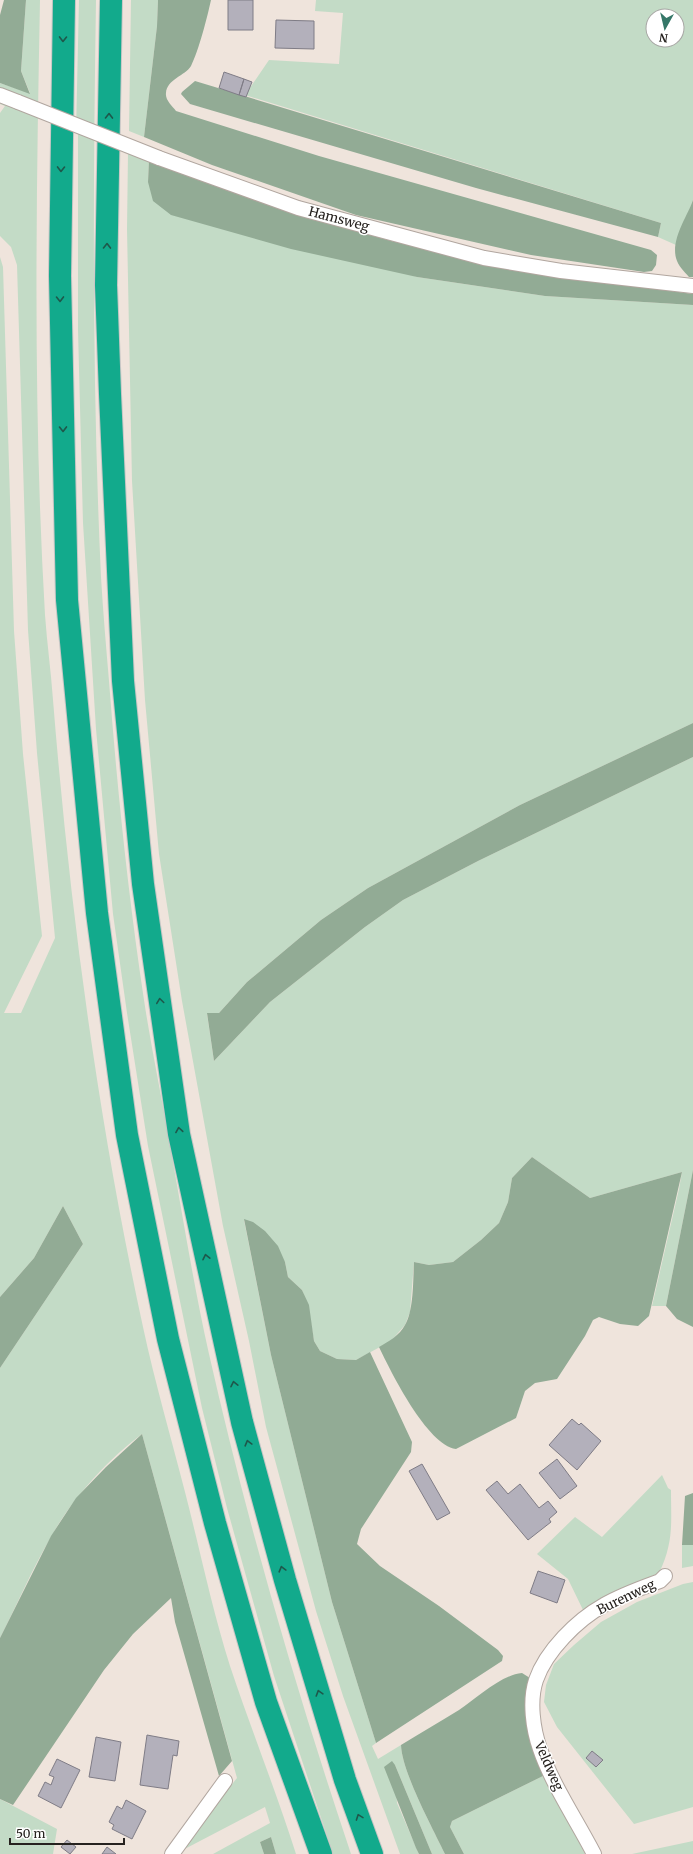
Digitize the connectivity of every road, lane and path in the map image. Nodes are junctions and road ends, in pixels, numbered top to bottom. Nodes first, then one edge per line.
1 (64, 0) edge
2 (111, 0) edge
3 (0, 95) edge
4 (693, 286) edge
5 (665, 1576) dead end
6 (540, 1671) joint
7 (225, 1781) dead end
8 (172, 1854) edge
9 (322, 1854) edge
10 (372, 1854) edge
11 (594, 1854) edge

1 -> 9 highway
10 -> 2 highway
3 - 4 street, Hamsweg, bridge
5 - 6 street, Burenweg
6 - 11 street, Veldweg
7 - 8 street

